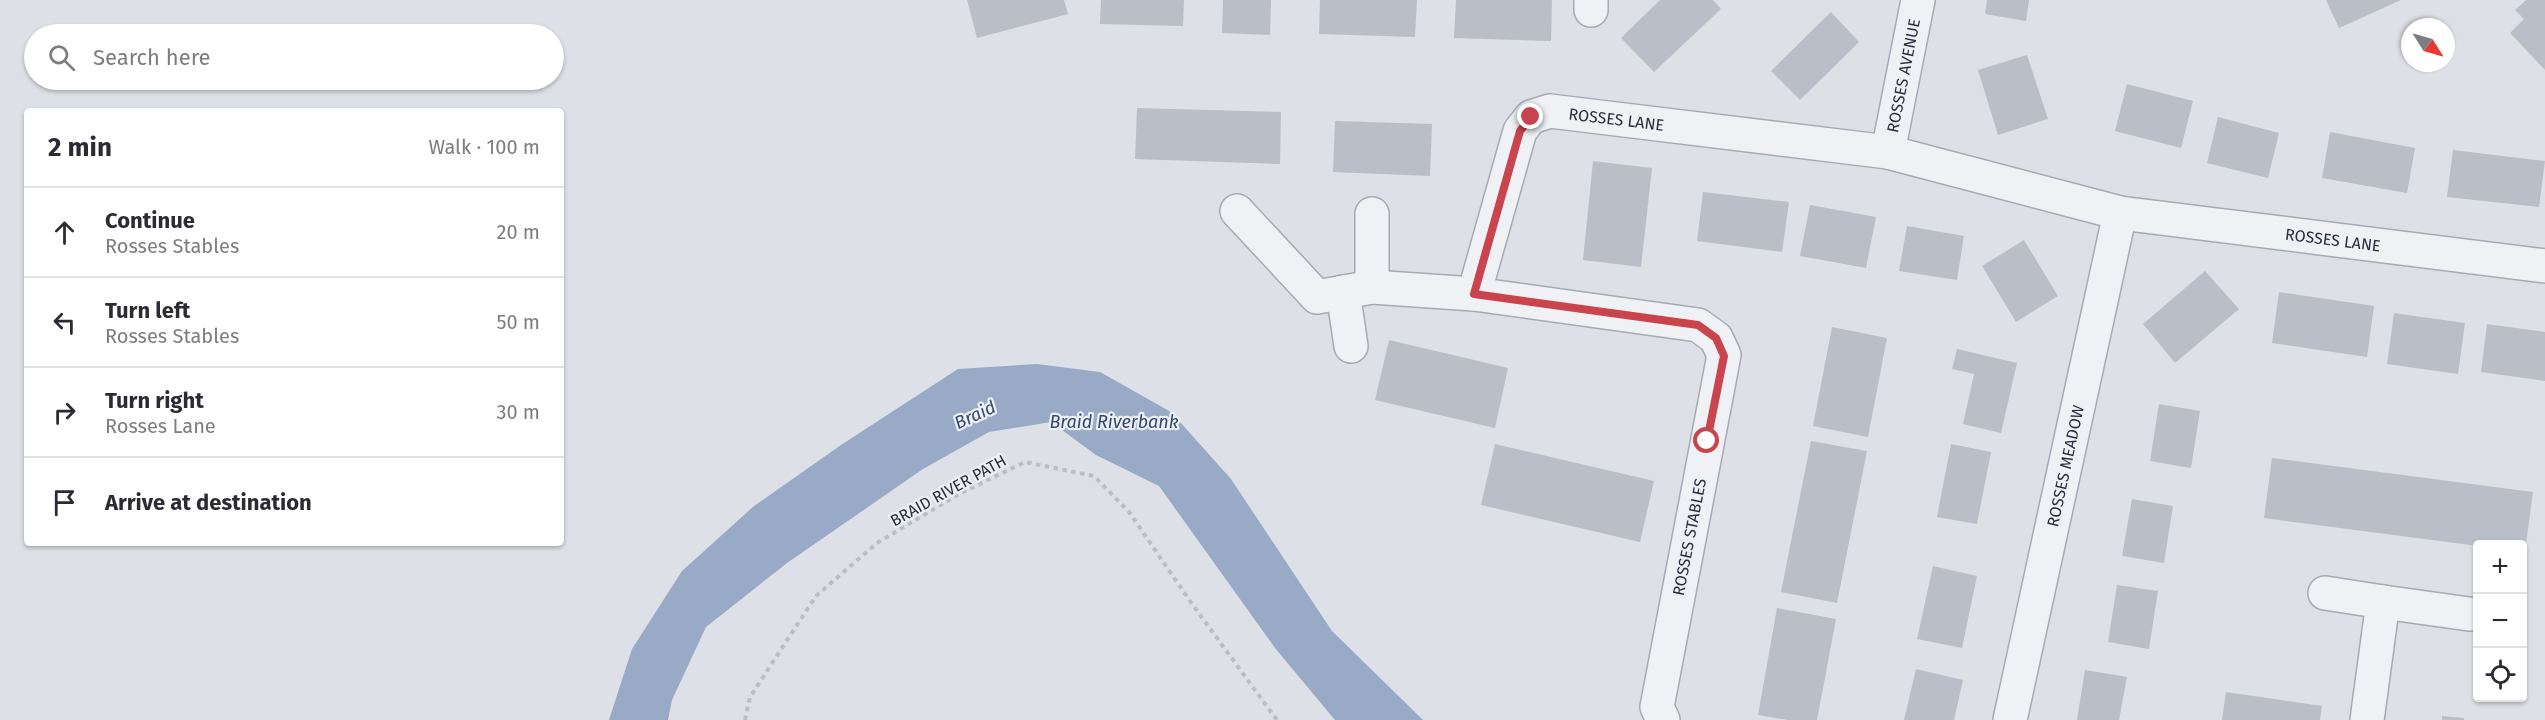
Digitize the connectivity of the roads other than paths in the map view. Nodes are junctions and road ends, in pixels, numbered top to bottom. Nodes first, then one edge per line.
1 (1918, 0) edge
2 (1888, 152) junction
3 (1237, 211) dead end
4 (2120, 213) junction
5 (1372, 214) dead end
6 (2545, 266) edge
7 (1344, 292) junction
8 (1474, 294) junction
9 (1351, 346) dead end
10 (2325, 593) dead end
11 (2384, 602) junction
12 (2469, 614) dead end
13 (1663, 720) edge
14 (2010, 720) edge
15 (2367, 720) edge

1 - 2 street, ROSSES AVENUE
2 - 4 street, ROSSES LANE
2 - 8 street, ROSSES LANE
3 - 7 street
4 - 6 street, ROSSES LANE
4 - 14 street, ROSSES MEADOW
5 - 7 street
7 - 8 street, ROSSES STABLES
7 - 9 street
8 - 13 street, ROSSES STABLES
10 - 11 street
11 - 12 street
11 - 15 street

